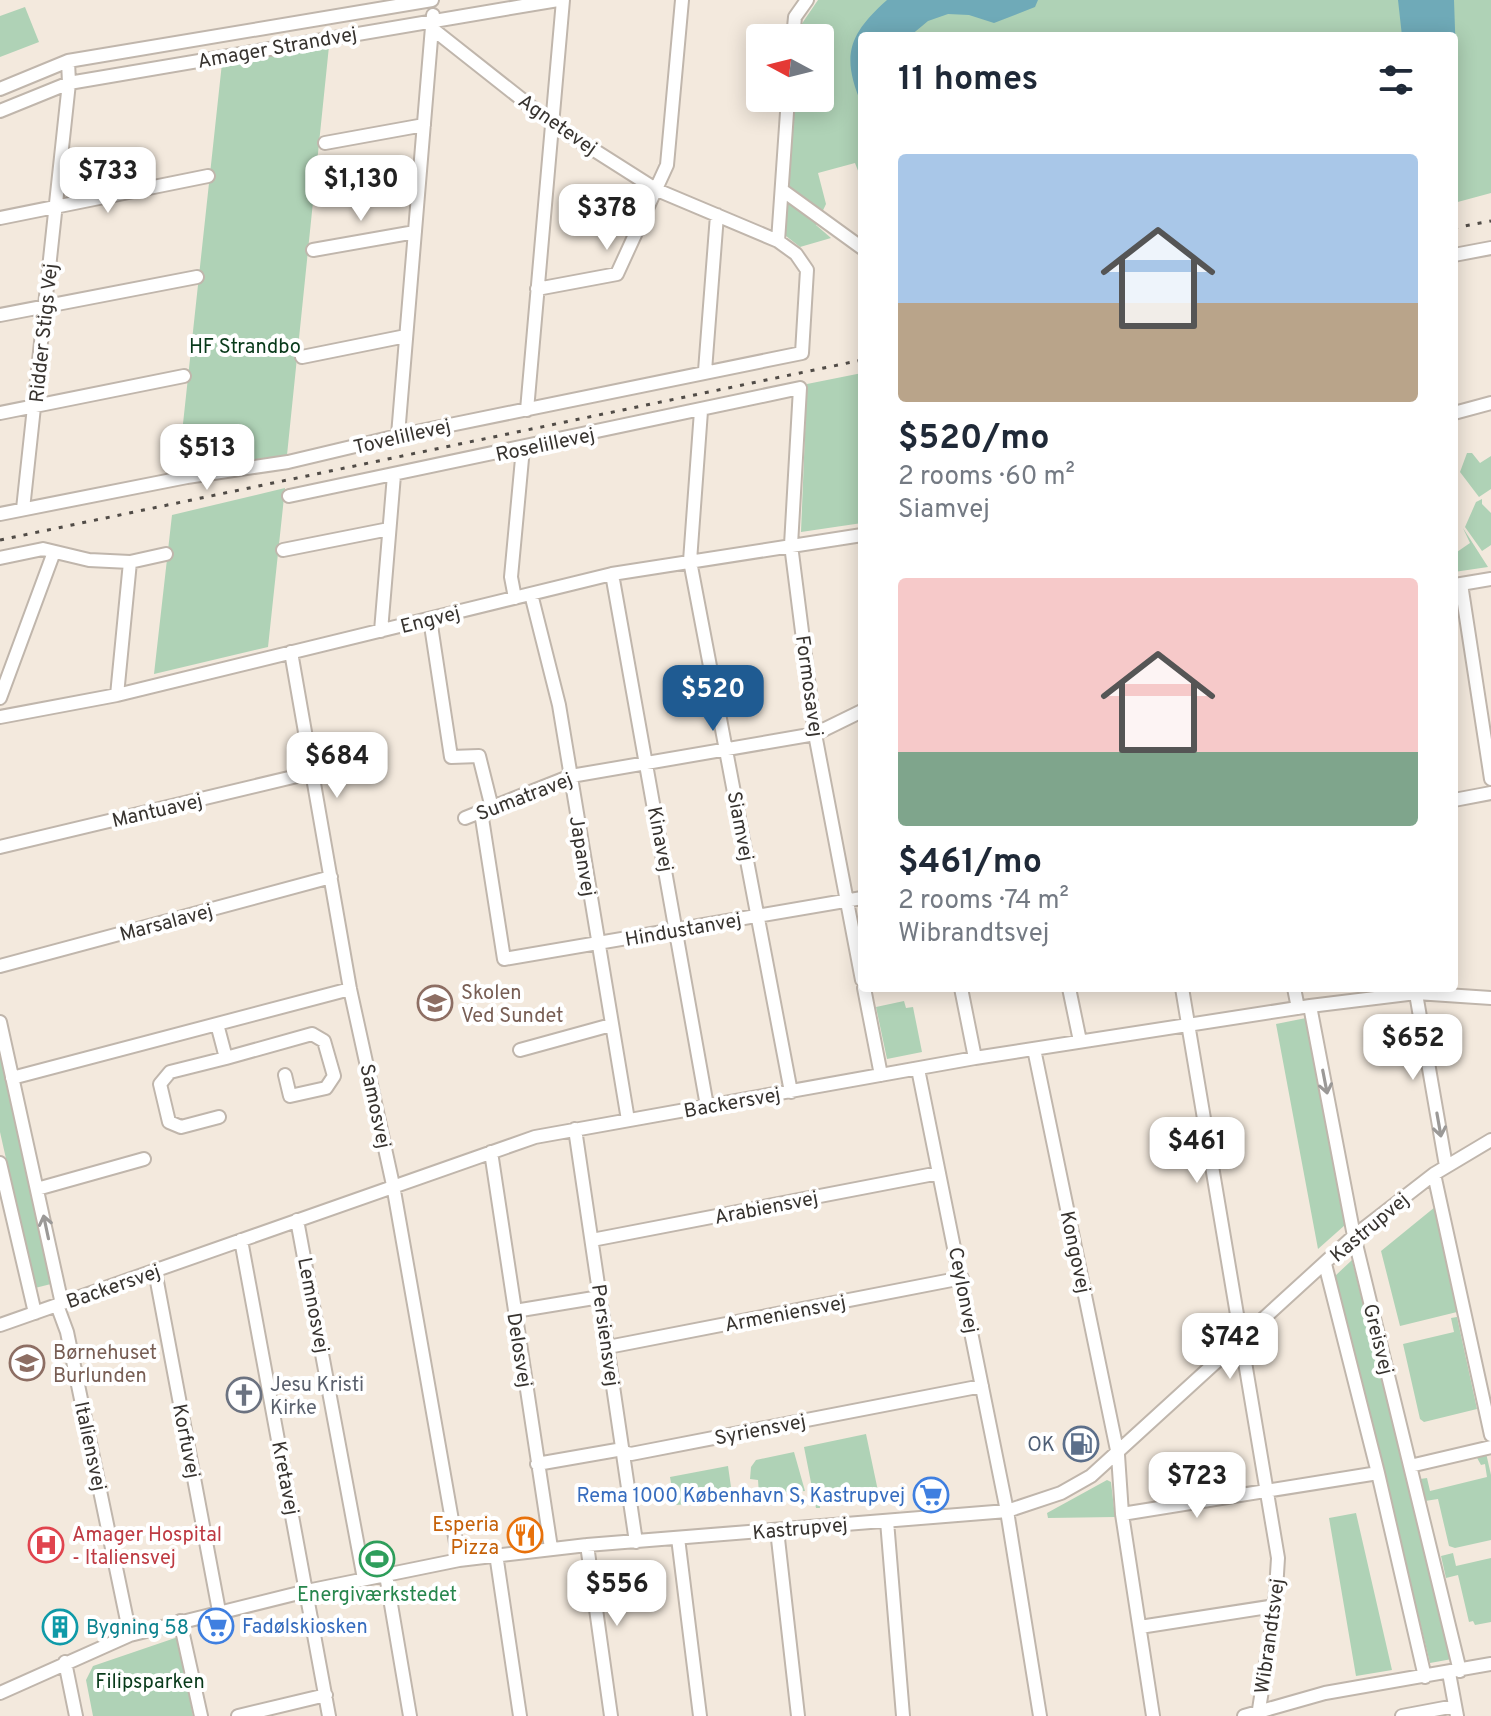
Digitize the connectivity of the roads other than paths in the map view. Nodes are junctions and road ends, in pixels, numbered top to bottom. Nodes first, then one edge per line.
1 (430, 0) edge
2 (561, 0) edge
3 (682, 0) edge
4 (807, 0) edge
5 (794, 24) edge
6 (434, 25) junction
7 (68, 61) junction
8 (69, 83) junction
9 (0, 89) edge
10 (0, 111) edge
11 (787, 112) edge
12 (553, 124) junction
13 (424, 125) junction
14 (325, 143) dead end
15 (208, 176) dead end
16 (657, 190) junction
17 (782, 190) junction
18 (56, 207) junction
19 (717, 215) junction
20 (0, 218) edge
21 (415, 232) junction
22 (778, 241) junction
23 (858, 245) edge
24 (1491, 248) edge
25 (313, 250) dead end
26 (1458, 254) edge
27 (197, 277) dead end
28 (537, 289) junction
29 (46, 306) junction
30 (0, 315) edge
31 (406, 336) junction
32 (302, 357) dead end
33 (705, 371) junction
34 (184, 376) dead end
35 (800, 388) joint
36 (1491, 403) edge
37 (35, 406) junction
38 (527, 410) junction
39 (701, 411) junction
40 (1458, 412) edge
41 (0, 413) edge
42 (398, 435) junction
43 (523, 448) junction
44 (394, 475) junction
45 (289, 496) dead end
46 (23, 509) junction
47 (0, 514) edge
48 (389, 529) junction
49 (858, 536) edge
50 (791, 545) junction
51 (283, 550) dead end
52 (54, 552) junction
53 (166, 554) dead end
54 (0, 558) edge
55 (690, 561) junction
56 (130, 562) junction
57 (612, 574) junction
58 (1491, 579) edge
59 (1458, 585) edge
60 (531, 594) junction
61 (515, 598) junction
62 (430, 619) junction
63 (381, 631) junction
64 (291, 652) junction
65 (117, 695) junction
66 (0, 698) edge
67 (858, 713) edge
68 (0, 717) edge
69 (815, 734) junction
70 (725, 749) junction
71 (647, 762) junction
72 (314, 772) junction
73 (571, 776) junction
74 (1491, 779) edge
75 (1491, 793) edge
76 (1458, 799) edge
77 (487, 810) junction
78 (465, 818) dead end
79 (0, 847) edge
80 (331, 877) junction
81 (858, 899) edge
82 (847, 901) junction
83 (758, 917) junction
84 (678, 931) junction
85 (598, 944) junction
86 (858, 959) edge
87 (0, 966) edge
88 (350, 989) junction
89 (865, 992) edge
90 (962, 992) edge
91 (1070, 992) edge
92 (1183, 992) edge
93 (1296, 992) edge
94 (1403, 992) edge
95 (1416, 992) edge
96 (1435, 992) edge
97 (1491, 998) edge
98 (1304, 1007) junction
99 (0, 1022) edge
100 (217, 1024) junction
101 (611, 1025) junction
102 (1188, 1025) junction
103 (1080, 1041) junction
104 (1034, 1049) junction
105 (520, 1050) dead end
106 (226, 1058) junction
107 (975, 1058) junction
108 (918, 1069) junction
109 (285, 1075) dead end
110 (881, 1075) junction
111 (12, 1078) junction
112 (791, 1092) junction
113 (707, 1106) junction
114 (219, 1117) dead end
115 (628, 1120) junction
116 (575, 1129) junction
117 (1491, 1140) edge
118 (491, 1152) junction
119 (144, 1159) dead end
120 (0, 1163) edge
121 (1446, 1166) junction
122 (939, 1173) junction
123 (1434, 1174) junction
124 (393, 1185) junction
125 (37, 1189) junction
126 (4, 1198) edge
127 (297, 1220) junction
128 (1354, 1236) junction
129 (241, 1240) junction
130 (592, 1240) junction
131 (1325, 1264) junction
132 (155, 1271) junction
133 (962, 1278) junction
134 (600, 1297) junction
135 (60, 1304) junction
136 (515, 1311) junction
137 (35, 1313) junction
138 (0, 1325) edge
139 (1241, 1340) junction
140 (608, 1347) junction
141 (982, 1386) junction
142 (1491, 1435) edge
143 (1491, 1447) edge
144 (624, 1452) junction
145 (1118, 1455) junction
146 (537, 1464) junction
147 (1410, 1466) junction
148 (1378, 1473) junction
149 (1266, 1491) junction
150 (1007, 1511) junction
151 (1122, 1514) junction
152 (887, 1521) junction
153 (777, 1530) junction
154 (678, 1538) junction
155 (636, 1542) junction
156 (587, 1545) junction
157 (551, 1548) junction
158 (496, 1554) junction
159 (459, 1560) junction
160 (386, 1575) junction
161 (364, 1579) junction
162 (307, 1591) junction
163 (1275, 1606) junction
164 (219, 1611) junction
165 (180, 1621) junction
166 (1140, 1627) junction
167 (130, 1635) junction
168 (65, 1662) junction
169 (1491, 1664) edge
170 (1454, 1672) junction
171 (1425, 1677) junction
172 (0, 1693) edge
173 (326, 1695) junction
174 (1456, 1711) edge
175 (1258, 1714) edge
176 (76, 1716) edge
177 (201, 1716) edge
178 (238, 1716) edge
179 (329, 1716) edge
180 (410, 1716) edge
181 (520, 1716) edge
182 (611, 1716) edge
183 (700, 1716) edge
184 (798, 1716) edge
185 (903, 1716) edge
186 (1040, 1716) edge
187 (1153, 1716) edge
188 (1244, 1716) edge
189 (1402, 1716) edge

1 - 6 street
1 - 7 street, Amager Strandvej
2 - 6 street, Amager Strandvej
2 - 12 street
3 - 16 street
4 - 5 street
6 - 8 street, Amager Strandvej
6 - 12 street, Agnetevej
6 - 13 street
7 - 8 street, Ridder Stigs Vej
7 - 9 street, Amager Strandvej
8 - 10 street, Amager Strandvej
8 - 18 street, Ridder Stigs Vej
11 - 17 street
12 - 16 street, Agnetevej
12 - 28 street
13 - 14 street
13 - 21 street
15 - 18 street
16 - 19 street, Agnetevej
16 - 28 street
17 - 22 street
17 - 23 street
18 - 20 street
18 - 29 street, Ridder Stigs Vej
19 - 22 street, Agnetevej
19 - 33 street
21 - 25 street
21 - 31 street
22 - 33 street, Tovelillevej
24 - 26 street
27 - 29 street
28 - 38 street
29 - 30 street
29 - 37 street, Ridder Stigs Vej
31 - 32 street
31 - 42 street
33 - 38 street, Tovelillevej
34 - 37 street
35 - 39 street, Roselillevej
35 - 50 street, Formosavej
36 - 40 street
37 - 41 street
37 - 46 street, Ridder Stigs Vej
38 - 42 street, Tovelillevej
39 - 43 street, Roselillevej
39 - 55 street, Siamvej
42 - 46 street, Tovelillevej
43 - 44 street, Roselillevej
43 - 61 street
44 - 45 street, Roselillevej
44 - 48 street
46 - 47 street, Tovelillevej
48 - 51 street
48 - 63 street
49 - 50 street, Engvej
50 - 55 street, Engvej
50 - 69 street, Formosavej
52 - 54 street
52 - 56 street
52 - 66 street
53 - 56 street
55 - 57 street, Engvej
55 - 70 street, Siamvej
56 - 65 street
57 - 60 street, Engvej
57 - 71 street, Kinavej
58 - 59 street
59 - 74 street
60 - 61 street, Engvej
60 - 73 street, Japanvej
61 - 62 street, Engvej
62 - 63 street, Engvej
62 - 77 street
63 - 64 street, Engvej
64 - 65 street, Engvej
64 - 72 street, Samosvej
65 - 68 street, Engvej
67 - 69 street, Sumatravej
69 - 70 street, Sumatravej
69 - 82 street, Formosavej
70 - 71 street, Sumatravej
70 - 83 street, Siamvej
71 - 73 street, Sumatravej
71 - 84 street, Kinavej
72 - 79 street, Mantuavej
72 - 80 street, Samosvej
73 - 77 street, Sumatravej
73 - 85 street, Japanvej
75 - 76 street
77 - 78 street, Sumatravej
77 - 85 street, Hindustanvej
80 - 87 street, Marsalavej
80 - 88 street, Samosvej
81 - 82 street, Hindustanvej
82 - 83 street, Hindustanvej
82 - 86 street, Formosavej
83 - 84 street, Hindustanvej
83 - 112 street, Siamvej
84 - 85 street, Hindustanvej
84 - 113 street, Kinavej
85 - 101 street, Japanvej
88 - 100 street
88 - 124 street, Samosvej
89 - 110 street
90 - 107 street
91 - 103 street
92 - 102 street, Wibrandtsvej
93 - 98 street, Greisvej
94 - 98 street, Backersvej
95 -> 121 street
96 - 97 street, Backersvej
98 - 102 street, Backersvej
98 -> 128 street, Greisvej
99 - 111 street, Italiensvej
100 - 106 street
100 - 111 street
101 - 105 street
101 - 115 street, Japanvej
102 - 103 street, Backersvej
102 - 139 street, Wibrandtsvej
103 - 104 street, Backersvej
104 - 107 street, Backersvej
104 - 145 street, Kongovej
106 - 109 street
106 - 114 street
107 - 108 street, Backersvej
108 - 110 street, Backersvej
108 - 122 street, Ceylonvej
110 - 112 street, Backersvej
111 - 125 street, Italiensvej
112 - 113 street, Backersvej
113 - 115 street, Backersvej
115 - 116 street, Backersvej
116 - 118 street, Backersvej
116 - 130 street, Persiensvej
117 - 121 street, Kastrupvej
118 - 124 street, Backersvej
118 - 136 street, Delosvej
119 - 125 street
120 - 126 street
121 - 123 street, Kastrupvej
122 - 130 street, Arabiensvej
122 - 133 street, Ceylonvej
123 - 128 street, Kastrupvej
123 - 142 street
124 - 127 street, Backersvej
124 - 159 street, Samosvej
135 -> 125 street, Italiensvej
126 - 137 street
127 - 129 street, Backersvej
127 - 161 street, Lemnosvej
128 - 131 street, Kastrupvej
128 - 147 street, Greisvej
129 - 132 street, Backersvej
129 - 162 street, Kretavej
130 - 134 street, Persiensvej
131 - 139 street, Kastrupvej
131 - 148 street, Greisvej
132 - 135 street, Backersvej
132 - 164 street, Korfuvej
133 - 140 street, Armeniensvej
133 - 141 street, Ceylonvej
134 - 136 street
134 - 140 street, Persiensvej
135 - 137 street, Backersvej
135 - 167 street, Italiensvej
136 - 146 street, Delosvej
137 - 138 street, Backersvej
139 - 145 street, Kastrupvej
139 - 149 street, Wibrandtsvej
140 - 144 street, Persiensvej
141 - 144 street, Syriensvej
141 - 150 street, Ceylonvej
143 - 147 street
144 - 146 street, Syriensvej
144 - 155 street, Persiensvej
145 - 150 street, Kastrupvej
145 - 151 street, Kongovej
146 - 157 street, Delosvej
147 - 170 street, Greisvej
148 - 149 street
148 - 171 street, Greisvej
149 - 151 street
149 - 163 street, Wibrandtsvej
150 - 152 street, Kastrupvej
150 - 186 street, Ceylonvej
151 - 166 street, Kongovej
152 - 153 street, Kastrupvej
152 - 185 street
153 - 154 street, Kastrupvej
153 - 184 street
154 - 155 street, Kastrupvej
154 - 183 street
155 - 156 street, Kastrupvej
156 - 157 street, Kastrupvej
156 - 182 street
157 - 158 street, Kastrupvej
158 - 159 street, Kastrupvej
158 - 181 street
159 - 160 street, Kastrupvej
160 - 161 street, Kastrupvej
160 - 180 street
161 - 162 street, Kastrupvej
162 - 164 street, Kastrupvej
162 - 173 street, Kretavej
163 - 166 street
163 - 175 street, Wibrandtsvej
164 - 165 street, Kastrupvej
165 - 167 street, Kastrupvej
165 - 177 street
166 - 187 street, Kongovej
167 - 168 street, Kastrupvej
168 - 172 street, Kastrupvej
168 - 176 street
169 - 170 street
170 - 171 street
170 - 174 street, Greisvej
171 - 175 street
173 - 178 street
173 - 179 street, Kretavej
174 - 189 street, Greisvej
175 - 188 street

